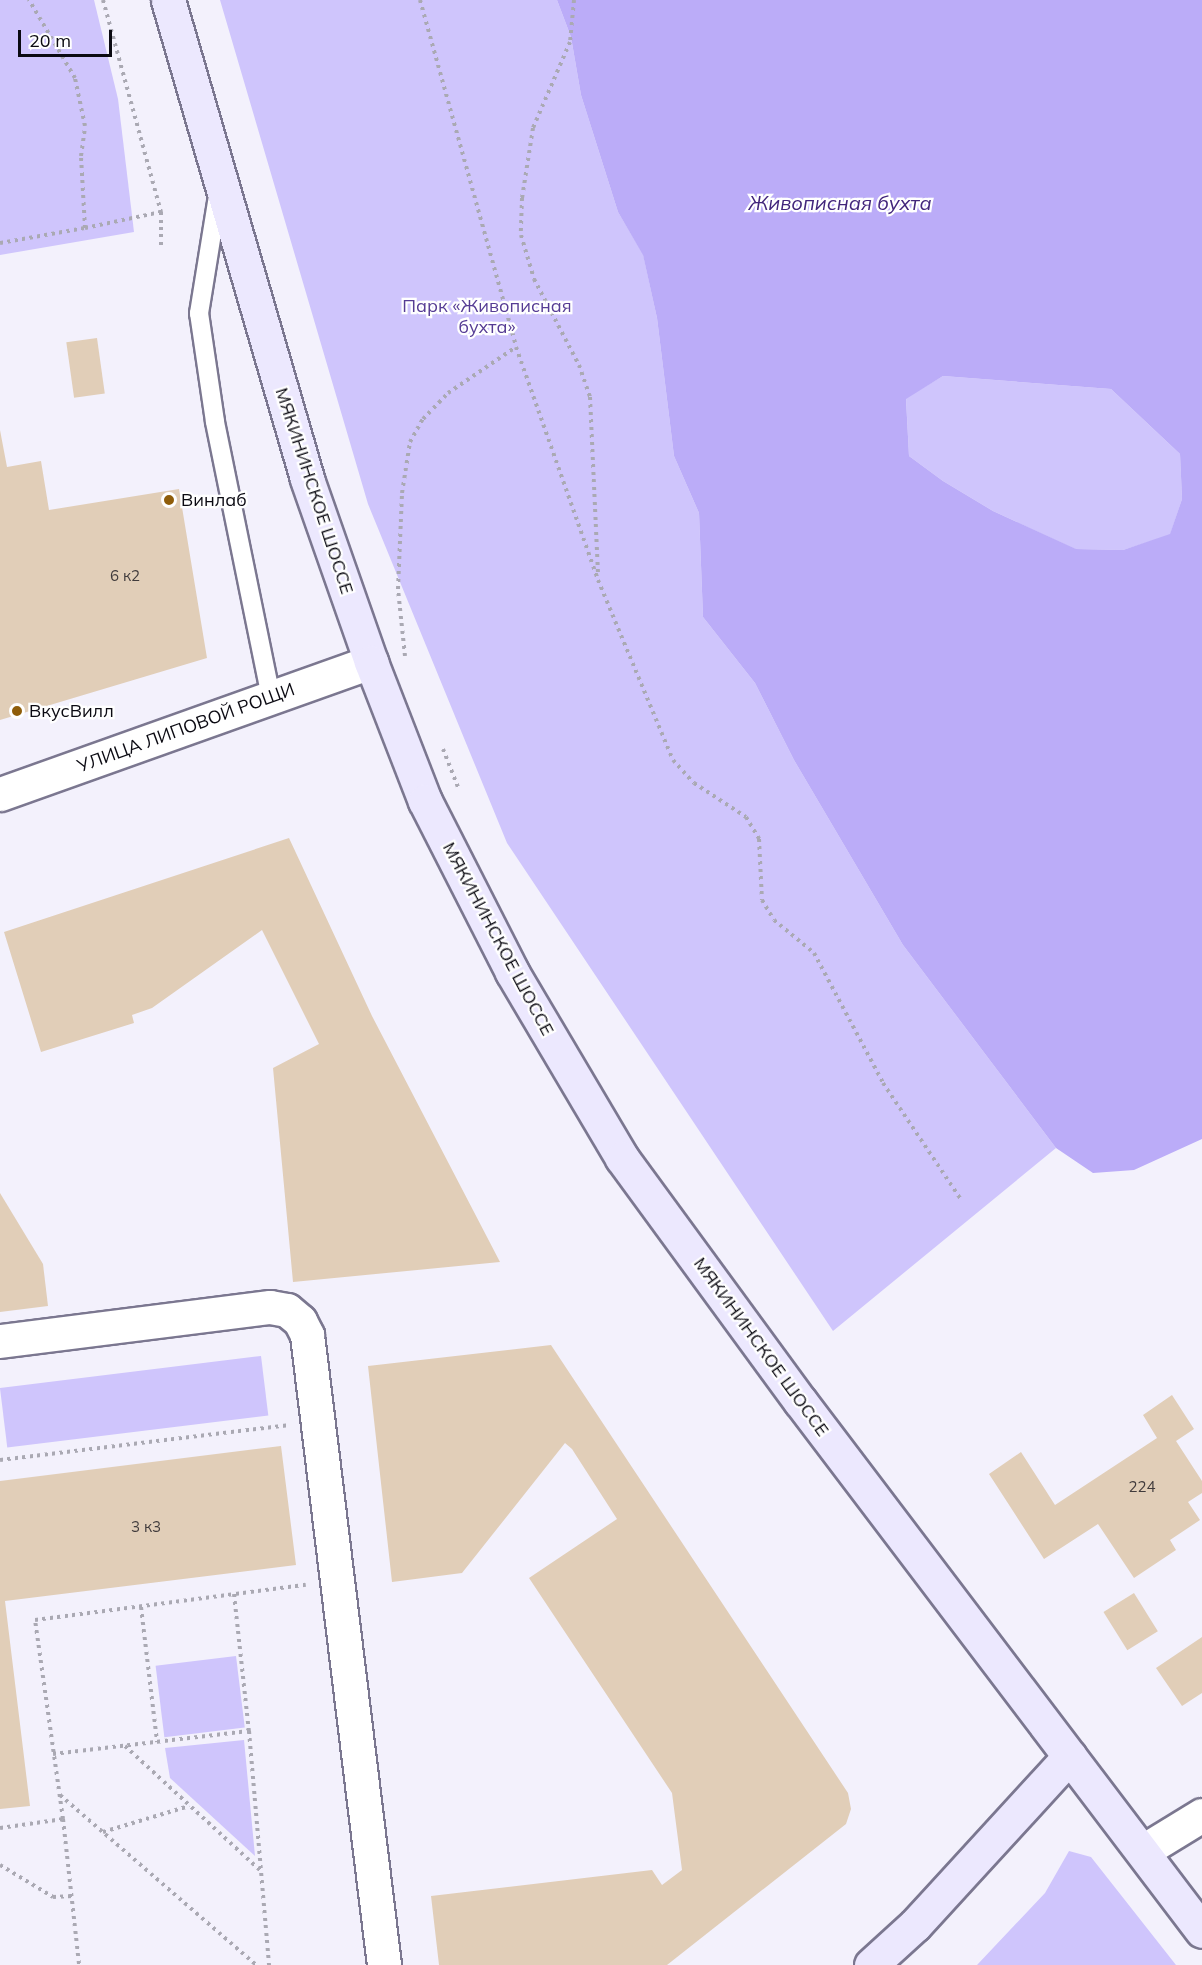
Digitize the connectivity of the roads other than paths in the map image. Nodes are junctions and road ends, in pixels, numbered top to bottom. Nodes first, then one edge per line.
1 (168, 0) edge
2 (221, 176) junction
3 (371, 662) junction
4 (271, 698) junction
5 (0, 794) edge
6 (0, 1341) edge
7 (1070, 1756) junction
8 (1202, 1815) edge
9 (1143, 1851) junction
10 (1201, 1929) edge
11 (384, 1965) edge
12 (872, 1965) edge

1 - 2 street, МЯКИНИНСКОЕ ШОССЕ
2 - 3 street, МЯКИНИНСКОЕ ШОССЕ
2 - 4 lane
3 - 4 street, УЛИЦА ЛИПОВОЙ РОЩИ
3 - 7 street, МЯКИНИНСКОЕ ШОССЕ
4 - 5 street, УЛИЦА ЛИПОВОЙ РОЩИ
6 - 11 street
7 - 9 street, МЯКИНИНСКОЕ ШОССЕ
7 - 12 street
8 - 9 street
9 - 10 street, МЯКИНИНСКОЕ ШОССЕ

